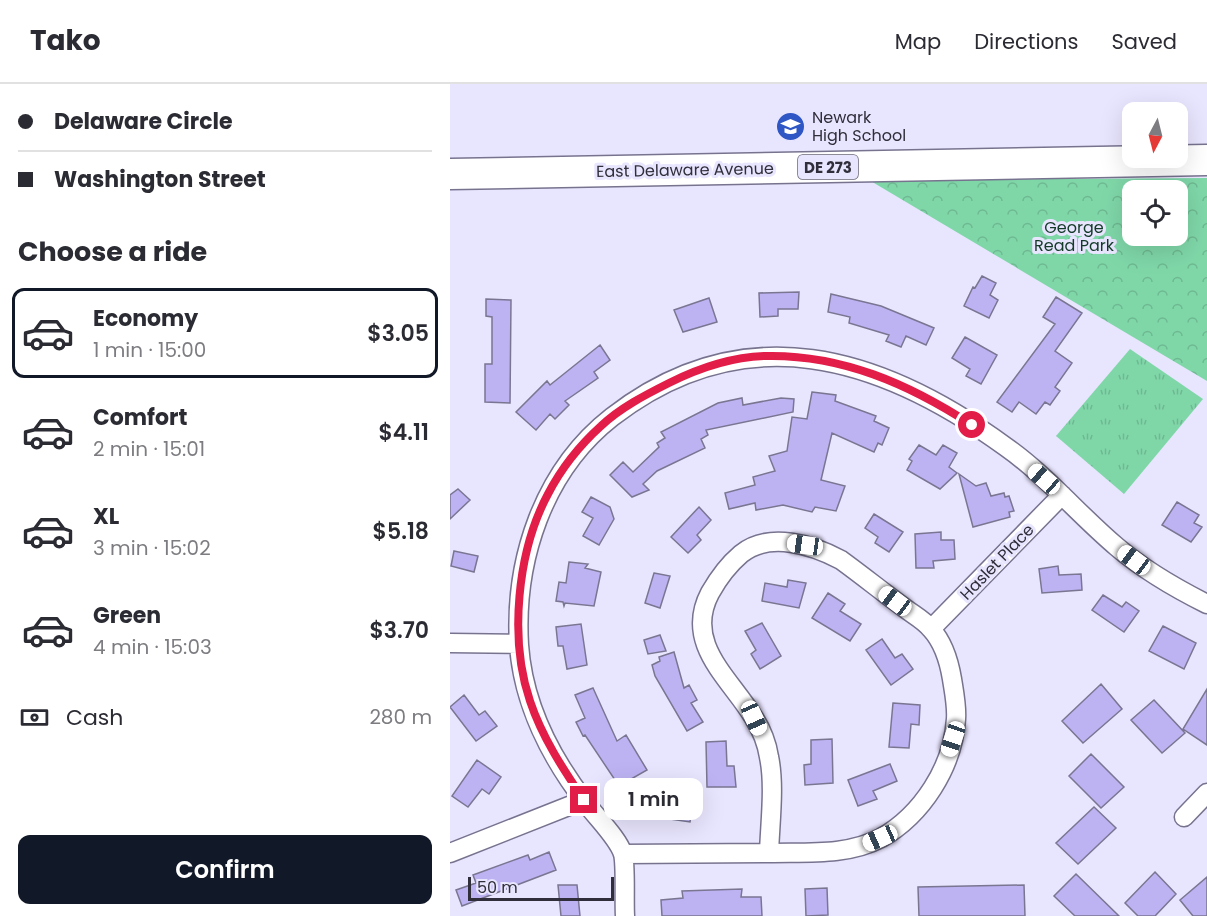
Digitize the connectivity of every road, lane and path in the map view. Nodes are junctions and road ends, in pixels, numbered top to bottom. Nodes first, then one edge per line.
1 (1207, 160) edge
2 (450, 174) edge
3 (1062, 495) junction
4 (1207, 604) edge
5 (931, 629) junction
6 (450, 643) edge
7 (519, 644) junction
8 (1207, 793) edge
9 (584, 800) junction
10 (1184, 817) dead end
11 (450, 853) edge
12 (769, 853) junction
13 (623, 854) junction
14 (625, 916) edge

1 - 2 main road, East Delaware Avenue / DE 273
3 - 4 street
3 - 5 street, Haslet Place
3 - 7 street
5 - 12 street
5 - 12 street
6 - 7 street
7 - 9 street
8 - 10 street
9 - 11 street
9 - 13 street
12 - 13 street
13 - 14 street

